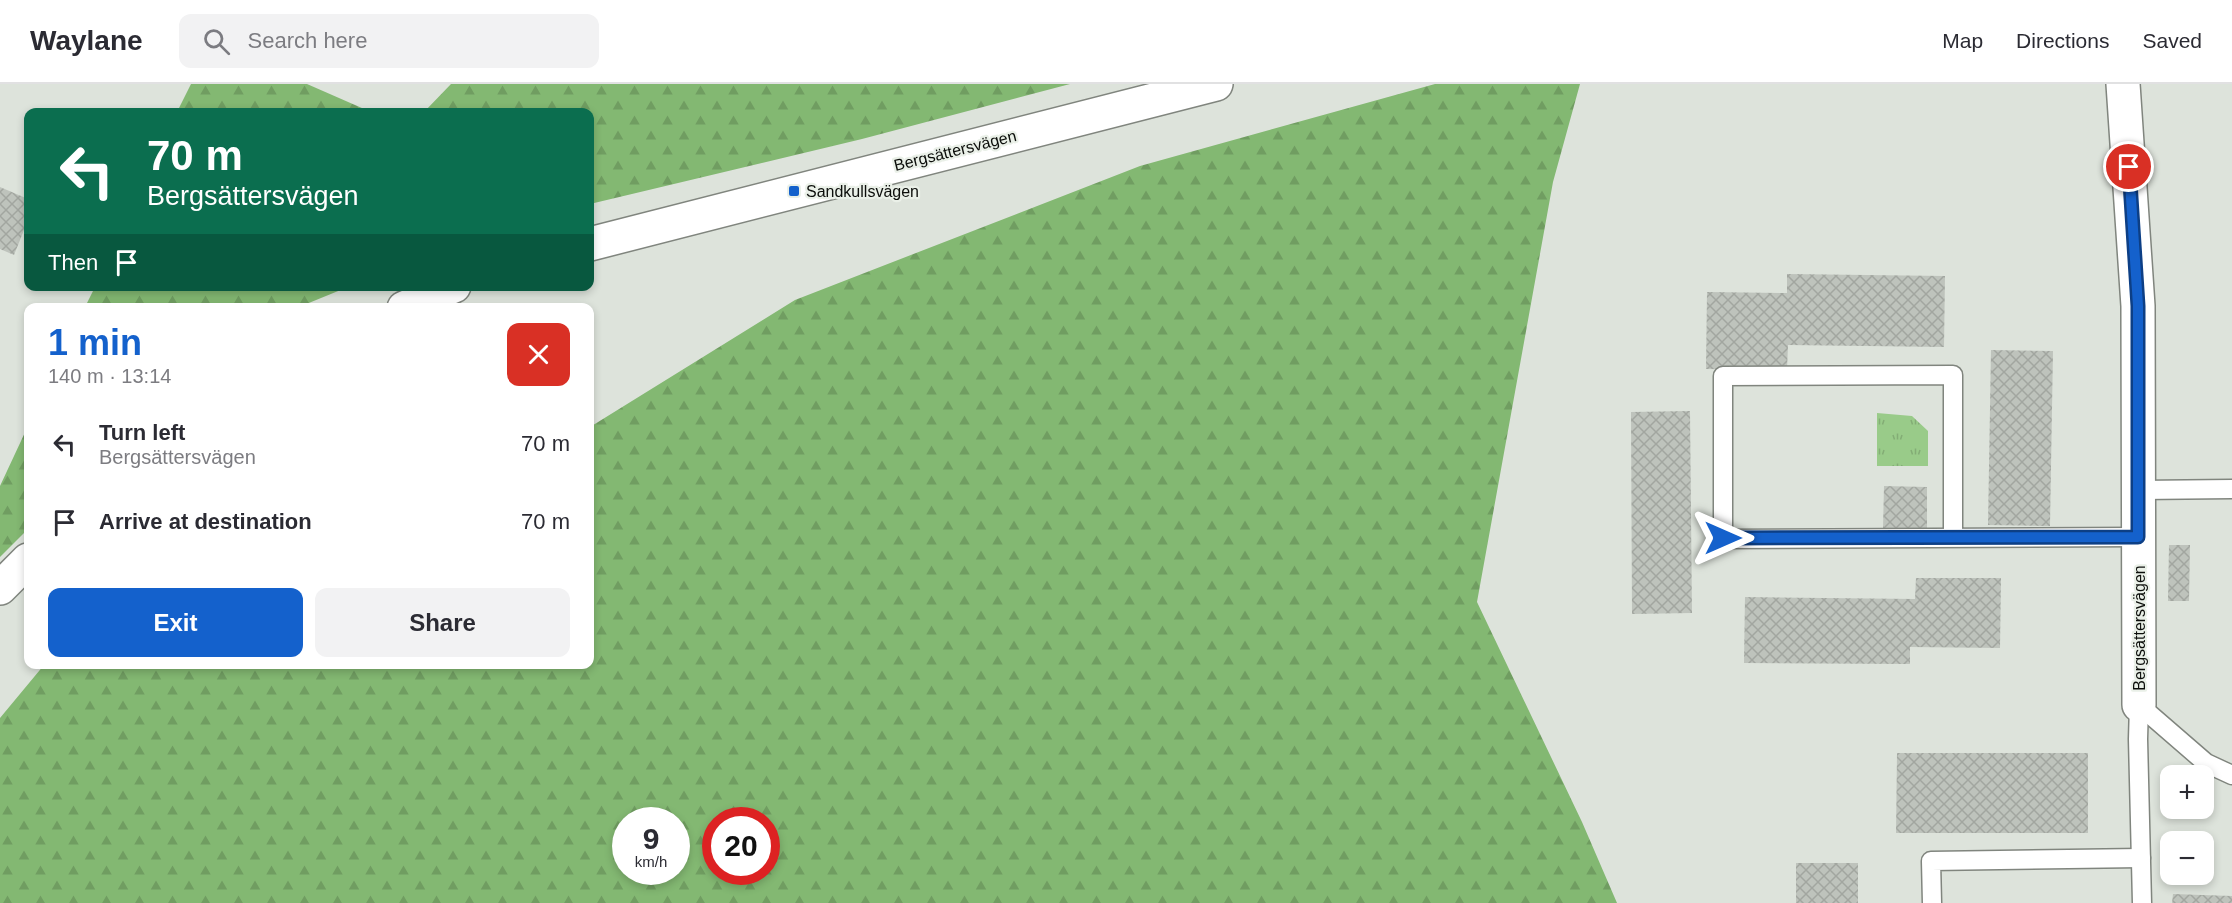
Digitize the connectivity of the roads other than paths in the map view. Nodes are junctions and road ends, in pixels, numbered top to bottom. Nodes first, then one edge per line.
1 (1216, 84) edge
2 (2123, 84) edge
3 (594, 243) edge
4 (443, 291) edge
5 (415, 303) edge
6 (2232, 489) edge
7 (2139, 490) junction
8 (2138, 537) junction
9 (1953, 538) junction
10 (24, 564) edge
11 (0, 588) edge
12 (2139, 705) junction
13 (2232, 775) edge
14 (2141, 858) junction
15 (1932, 903) edge
16 (2142, 903) edge

1 - 3 street, Bergsättersvägen
2 - 7 street, Bergsättersvägen
4 - 5 street
6 - 7 lane
7 - 8 street, Bergsättersvägen
8 - 9 lane
8 - 12 street, Bergsättersvägen
9 - 9 lane
10 - 11 street
12 - 13 lane
12 - 14 lane
14 - 15 lane
14 - 16 lane

